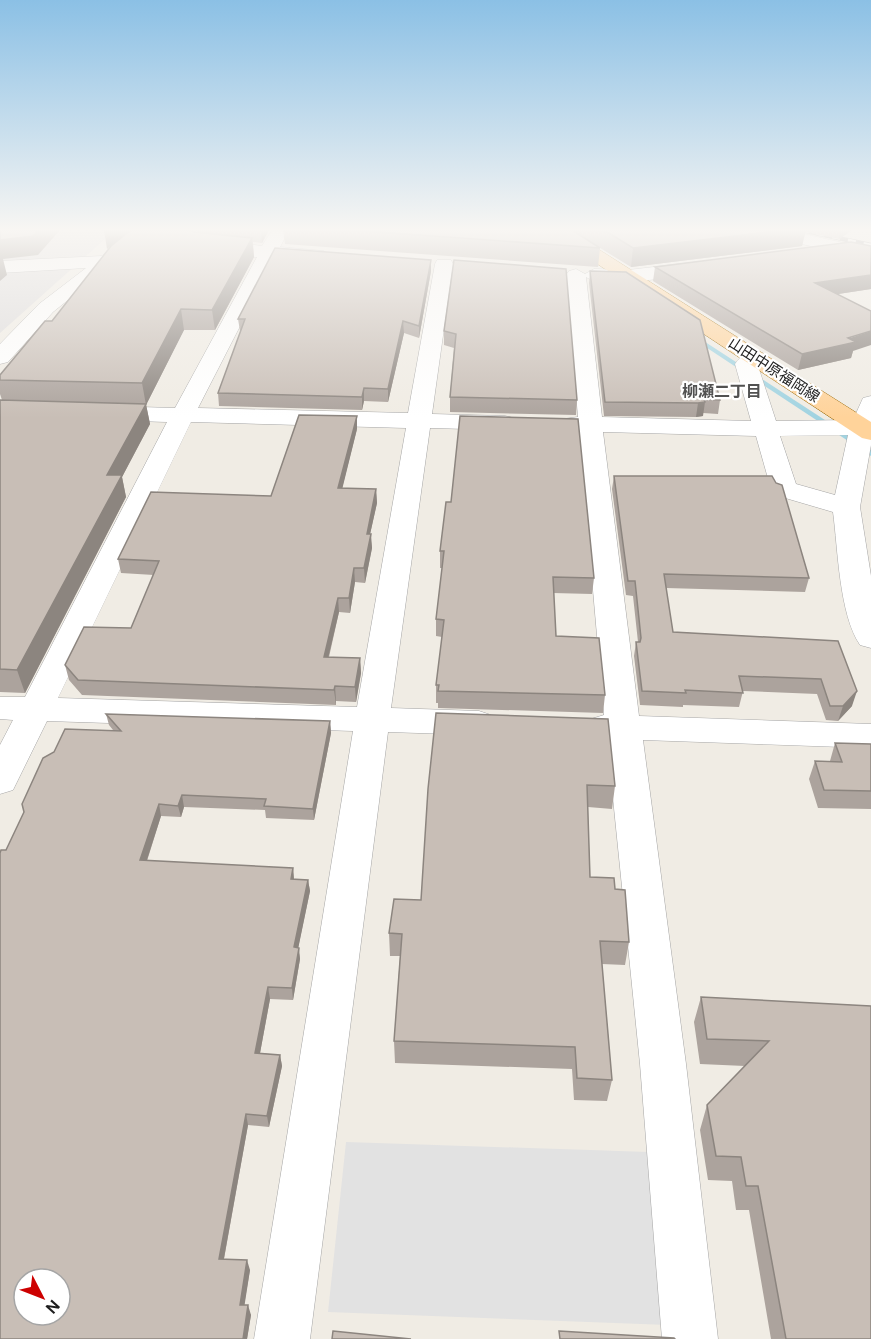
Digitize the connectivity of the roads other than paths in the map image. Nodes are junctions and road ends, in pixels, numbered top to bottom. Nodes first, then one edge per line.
1 (65, 292) edge
2 (246, 292) edge
3 (439, 292) edge
4 (571, 292) edge
5 (650, 292) edge
6 (0, 357) edge
7 (751, 367) junction
8 (871, 403) edge
9 (80, 413) edge
10 (183, 415) junction
11 (419, 422) junction
12 (592, 424) junction
13 (767, 429) junction
14 (861, 434) edge
15 (846, 507) junction
16 (871, 638) edge
17 (0, 708) edge
18 (35, 709) junction
19 (372, 720) junction
20 (516, 724) edge
21 (576, 726) edge
22 (624, 727) junction
23 (871, 736) edge
24 (0, 781) edge
25 (282, 1339) edge
26 (690, 1339) edge

1 - 6 street
2 - 10 street
3 - 11 street
4 - 12 street
5 - 7 main road, 山田中原福岡線
7 - 13 street
7 - 14 main road, 山田中原福岡線
8 - 14 street
9 - 10 street
10 - 11 street
10 - 18 street
11 - 12 street
11 - 19 street
12 - 13 street
12 - 22 street
13 - 14 street
13 - 15 street
14 - 15 street
15 - 16 street
17 - 18 street
18 - 19 street
18 - 24 street
19 - 20 street
19 - 25 street
21 - 22 street
22 - 23 street
22 - 26 street

